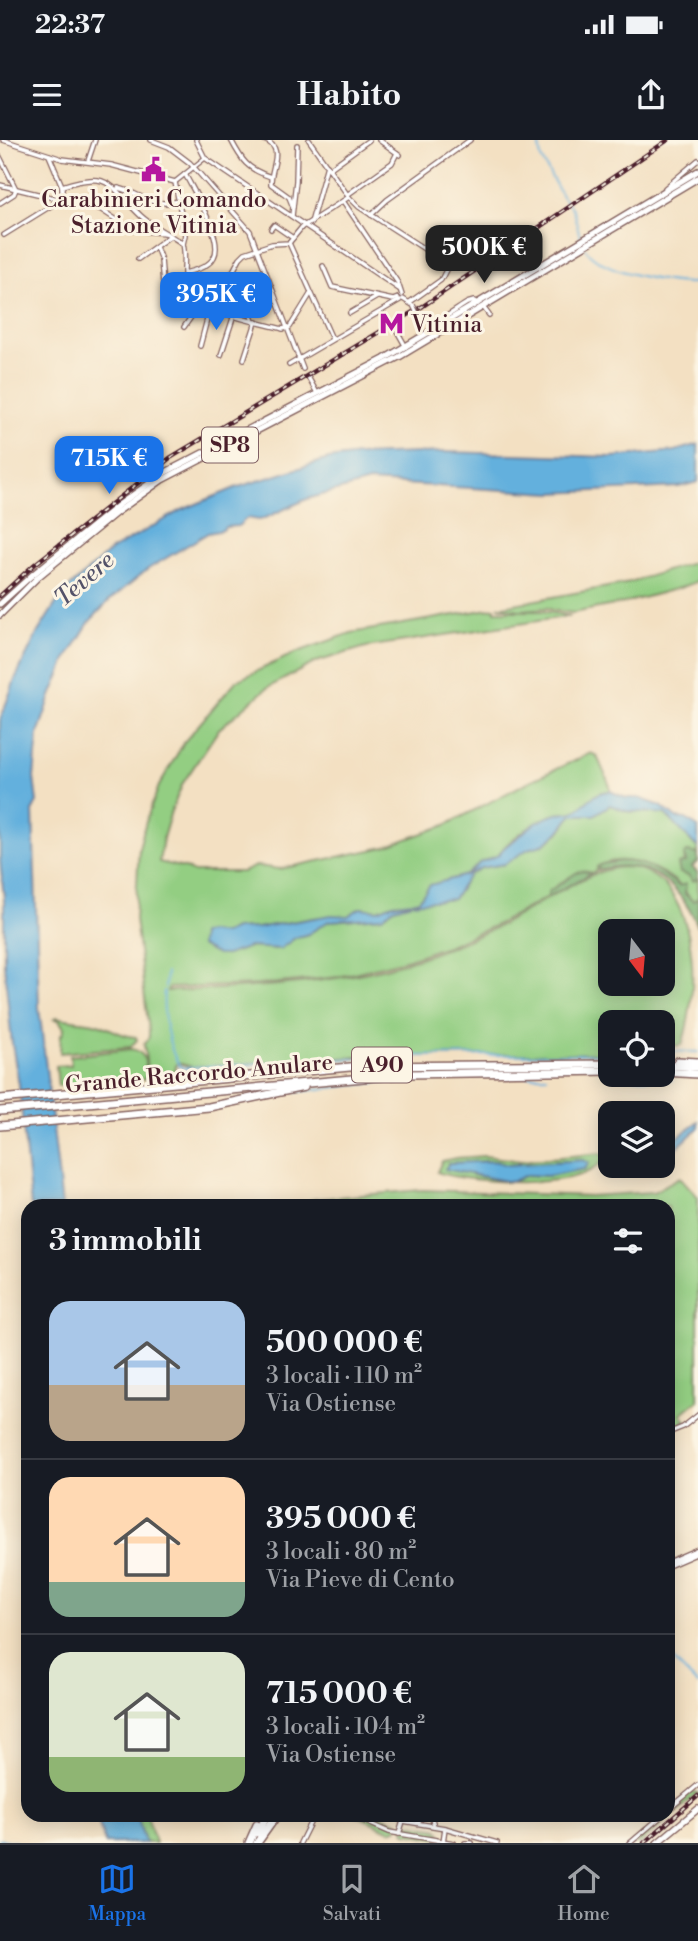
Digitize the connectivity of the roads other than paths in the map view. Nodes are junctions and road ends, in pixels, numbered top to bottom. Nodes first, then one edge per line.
1 (3, 140) edge
2 (95, 140) edge
3 (150, 140) edge
4 (196, 140) edge
5 (231, 140) edge
6 (264, 140) edge
7 (309, 140) edge
8 (369, 140) edge
9 (380, 140) edge
10 (470, 140) edge
11 (296, 145) dead end
12 (49, 155) junction
13 (0, 157) edge
14 (205, 158) junction
15 (698, 160) edge
16 (88, 162) junction
17 (194, 166) junction
18 (328, 167) junction
19 (698, 172) edge
20 (185, 174) junction
21 (271, 177) junction
22 (698, 178) edge
23 (175, 182) junction
24 (0, 185) edge
25 (62, 186) junction
26 (116, 188) junction
27 (16, 189) junction
28 (348, 196) junction
29 (62, 199) junction
30 (179, 201) junction
31 (343, 201) junction
32 (0, 202) edge
33 (293, 207) junction
34 (371, 215) junction
35 (292, 216) junction
36 (622, 217) junction
37 (311, 223) junction
38 (305, 226) junction
39 (271, 229) dead end
40 (169, 234) junction
41 (4, 235) dead end
42 (293, 238) junction
43 (589, 240) junction
44 (289, 243) junction
45 (183, 244) junction
46 (156, 247) junction
47 (257, 249) junction
48 (138, 260) dead end
49 (323, 266) dead end
50 (234, 271) junction
51 (184, 273) junction
52 (398, 283) junction
53 (311, 293) junction
54 (378, 296) junction
55 (399, 299) junction
56 (412, 304) junction
57 (204, 306) junction
58 (481, 306) junction
59 (210, 308) junction
60 (195, 310) junction
61 (350, 313) dead end
62 (489, 314) dead end
63 (234, 315) junction
64 (255, 321) junction
65 (184, 327) dead end
66 (287, 328) junction
67 (399, 333) dead end
68 (332, 339) junction
69 (200, 346) dead end
70 (406, 347) junction
71 (221, 355) dead end
72 (244, 359) dead end
73 (298, 359) junction
74 (289, 365) dead end
75 (303, 369) dead end
76 (311, 379) dead end
77 (318, 394) junction
78 (0, 606) edge
79 (0, 615) edge
80 (698, 1062) edge
81 (598, 1064) edge
82 (675, 1066) edge
83 (698, 1067) edge
84 (675, 1068) edge
85 (598, 1071) edge
86 (675, 1071) edge
87 (698, 1076) edge
88 (341, 1079) junction
89 (0, 1098) edge
90 (0, 1111) edge
91 (0, 1126) edge
92 (698, 1415) edge
93 (675, 1430) edge
94 (698, 1554) edge
95 (675, 1563) edge
96 (698, 1785) edge
97 (675, 1804) edge
98 (698, 1809) edge
99 (255, 1822) edge
100 (262, 1822) edge
101 (270, 1822) edge
102 (310, 1822) edge
103 (368, 1822) edge
104 (403, 1822) edge
105 (410, 1822) edge
106 (433, 1822) edge
107 (655, 1822) edge
108 (416, 1823) joint
109 (434, 1826) junction
110 (445, 1828) junction
111 (399, 1834) junction
112 (443, 1842) edge
113 (251, 1843) edge
114 (300, 1843) edge
115 (454, 1843) edge
116 (465, 1843) edge
117 (472, 1843) edge
118 (497, 1843) edge
119 (630, 1843) edge
120 (657, 1843) edge

1 - 12 street
2 - 16 street
3 - 17 street
4 - 14 street
5 - 21 street
6 - 21 street
7 - 18 street
8 - 18 street
9 - 28 street
10 - 34 street
11 - 33 street
12 - 16 street
12 - 25 street
13 - 27 street
14 - 17 street
14 - 35 street
15 - 36 street
16 - 23 street
17 - 20 street
17 - 47 street
18 - 28 street
18 - 37 street
19 - 36 main road
20 - 23 street
20 - 51 street
21 - 33 street
22 - 43 main road
23 - 30 street
24 - 27 street
25 - 26 street
25 - 29 street
26 - 30 street
26 - 40 street
27 - 29 street
27 - 32 street
28 - 31 street
28 - 34 street
29 - 40 street
29 - 41 street
30 - 45 street
31 - 37 street
31 - 52 street
33 - 35 street
34 - 56 street
35 - 38 street
36 - 43 main road
37 - 38 street
38 - 42 street
38 - 52 street
39 - 42 street
40 - 45 street
40 - 46 street
42 - 44 street
43 - 58 main road
44 - 47 street
44 - 53 street
45 - 51 street
46 - 48 street
46 - 60 street
47 - 50 street
47 - 66 street
49 - 54 street
50 - 59 street
50 - 64 street
51 - 57 street
52 - 55 street
53 - 66 street
53 - 68 street
54 - 55 street
54 - 61 street
55 - 56 street
55 - 68 street
56 - 58 street, bridge
57 - 59 street
57 - 60 street
58 - 62 street
58 - 70 main road
58 - 79 main road, SP8
59 - 63 street
59 - 69 street
60 - 65 street
63 - 64 street
63 - 71 street
64 - 66 street
64 - 72 street
66 - 73 street
67 - 70 street
68 - 73 street
70 - 77 main road
73 - 74 street
73 - 75 street
76 - 77 street
77 - 78 main road
80 - 82 highway
81 - 89 highway, Grande Raccordo Anulare / A90
83 - 84 highway
85 - 88 highway, Grande Raccordo Anulare / A90
86 - 87 highway
88 - 90 highway, Grande Raccordo Anulare / A90
88 - 91 highway
92 - 93 street
94 - 95 highway
96 - 97 street
98 - 120 main road
99 - 113 highway
100 - 113 highway
101 - 113 highway
102 - 114 street
103 - 111 street
104 - 111 street
105 - 108 street
106 - 109 street
107 - 119 street
108 - 109 street
109 - 110 street
110 - 112 street
110 - 118 street
111 - 112 street
112 - 115 street
116 - 117 street

